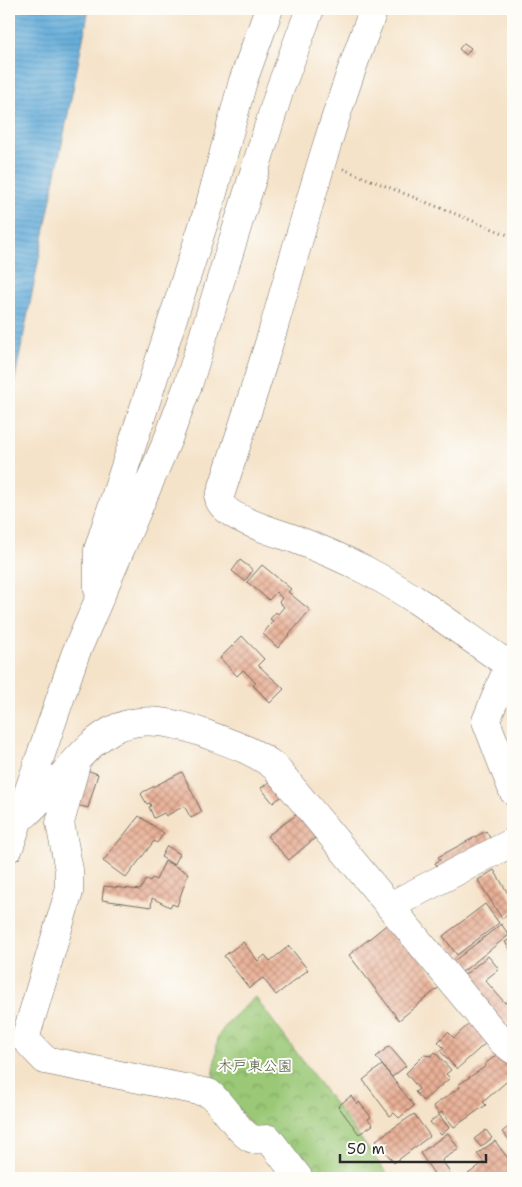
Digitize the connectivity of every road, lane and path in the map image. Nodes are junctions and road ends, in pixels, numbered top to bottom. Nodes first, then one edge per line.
1 (269, 9) edge
2 (310, 9) edge
3 (374, 9) edge
4 (322, 160) junction
5 (513, 237) edge
6 (98, 598) junction
7 (512, 662) edge
8 (78, 757) junction
9 (513, 791) edge
10 (20, 821) junction
11 (513, 842) edge
12 (9, 848) edge
13 (390, 906) junction
14 (513, 1050) edge
15 (299, 1178) edge

1 - 6 street
2 - 6 street
3 - 4 street
4 - 5 path
4 - 7 street
6 - 10 street
7 - 9 street
8 - 10 street
8 - 13 street
8 - 15 street
10 - 12 street
11 - 13 street
13 - 14 street

